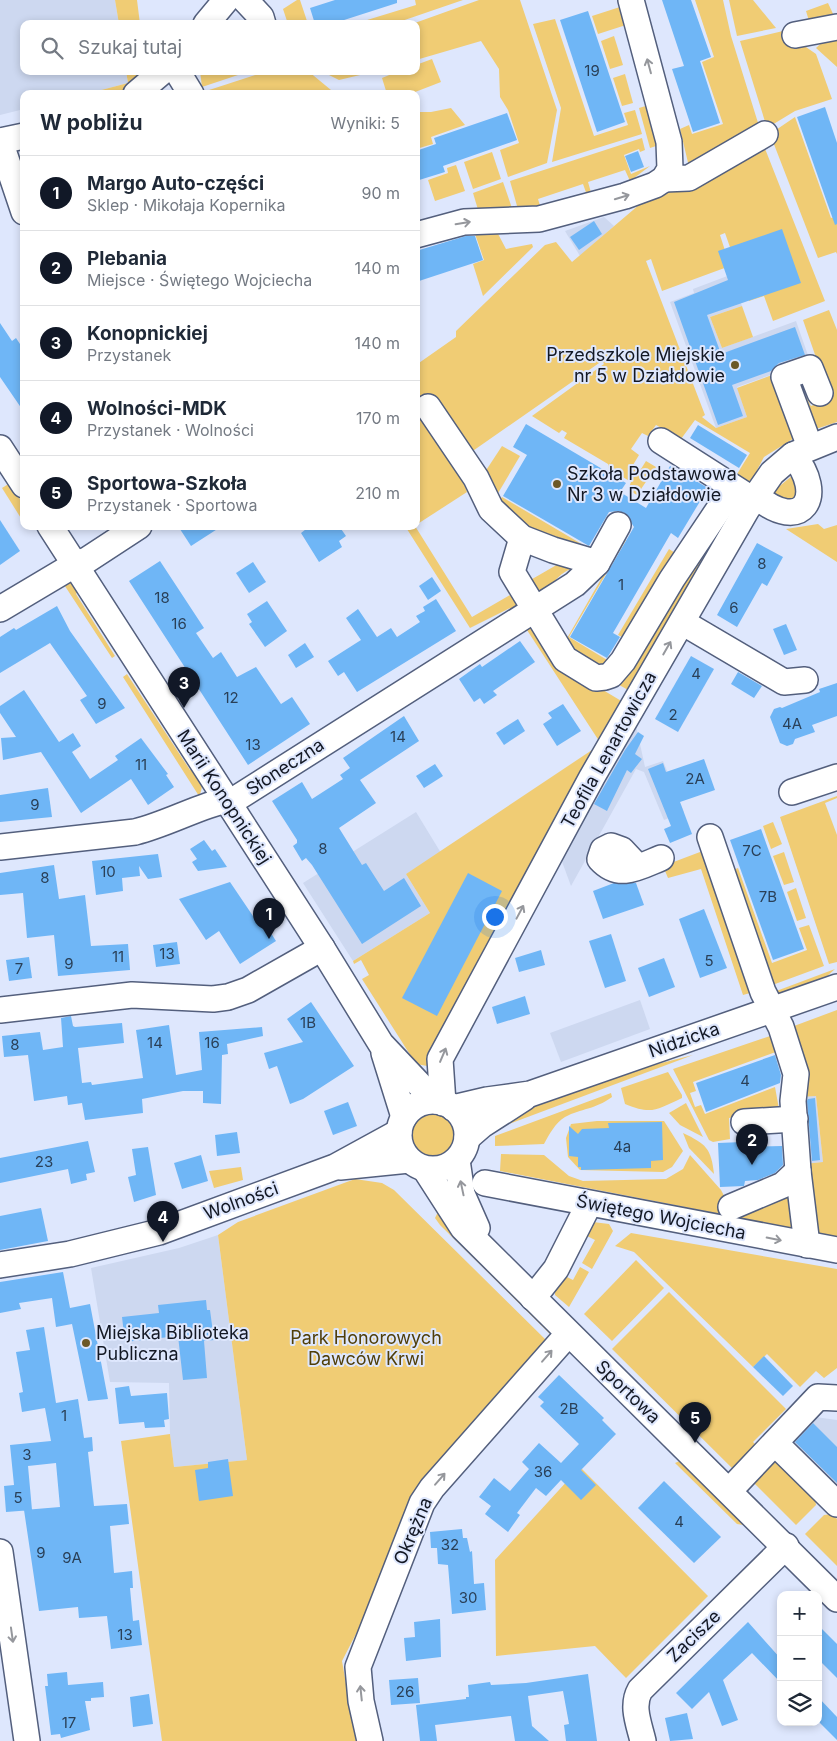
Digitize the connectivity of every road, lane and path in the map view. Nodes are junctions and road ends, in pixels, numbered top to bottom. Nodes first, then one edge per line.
1 (226, 0) edge
2 (245, 0) edge
3 (631, 0) edge
4 (209, 20) edge
5 (262, 20) edge
6 (837, 27) edge
7 (795, 35) dead end
8 (158, 75) edge
9 (179, 75) edge
10 (141, 90) edge
11 (189, 90) edge
12 (765, 134) dead end
13 (20, 137) edge
14 (0, 141) edge
15 (664, 179) junction
16 (20, 200) edge
17 (420, 234) edge
18 (820, 393) dead end
19 (428, 407) dead end
20 (837, 437) edge
21 (661, 441) dead end
22 (0, 448) edge
23 (802, 451) junction
24 (20, 479) edge
25 (747, 498) junction
26 (618, 525) dead end
27 (52, 530) edge
28 (133, 530) edge
29 (522, 538) junction
30 (597, 563) junction
31 (74, 565) junction
32 (0, 609) edge
33 (534, 609) junction
34 (682, 622) junction
35 (596, 678) junction
36 (805, 680) dead end
37 (637, 700) junction
38 (837, 777) edge
39 (792, 792) dead end
40 (225, 800) junction
41 (710, 836) dead end
42 (0, 847) edge
43 (661, 858) dead end
44 (638, 867) dead end
45 (322, 948) junction
46 (837, 987) edge
47 (773, 1009) junction
48 (0, 1010) edge
49 (381, 1044) junction
50 (530, 1094) junction
51 (444, 1104) junction
52 (795, 1119) junction
53 (744, 1122) dead end
54 (401, 1124) junction
55 (462, 1149) junction
56 (417, 1164) junction
57 (334, 1167) junction
58 (798, 1171) junction
59 (485, 1183) dead end
60 (588, 1204) junction
61 (731, 1207) dead end
62 (807, 1245) junction
63 (483, 1247) junction
64 (837, 1250) edge
65 (0, 1265) edge
66 (533, 1298) junction
67 (568, 1334) junction
68 (837, 1398) edge
69 (775, 1443) junction
70 (729, 1491) junction
71 (837, 1504) edge
72 (786, 1546) junction
73 (0, 1552) edge
74 (837, 1599) edge
75 (27, 1741) edge
76 (370, 1741) edge
77 (643, 1741) edge

1 - 4 street
2 - 5 street
15 -> 3 street
6 - 7 street
8 - 10 street
9 - 11 street
12 - 15 street
13 - 14 street
14 - 16 street
17 -> 15 street
18 - 23 street
19 - 29 street
20 - 23 street, Teofila Lenartowicza
21 - 25 street
22 - 24 street
23 - 25 street, Teofila Lenartowicza
23 - 25 street
25 - 34 street, Teofila Lenartowicza
25 - 35 street
26 - 30 street, Słoneczna
27 - 31 street, Marii Konopnickiej
28 - 31 street
29 - 30 street
29 - 33 street
30 - 33 street, Słoneczna
31 - 32 street
31 - 40 street, Marii Konopnickiej
33 - 35 street
33 - 40 street, Słoneczna
34 - 36 street
37 -> 34 street, Teofila Lenartowicza
35 - 37 street
51 -> 37 street, Teofila Lenartowicza
38 - 39 street
40 - 42 street, Słoneczna
40 - 45 street, Marii Konopnickiej
41 - 47 street
43 - 44 street
45 - 48 street
45 - 49 street, Marii Konopnickiej
46 - 47 street, Nidzicka
47 - 50 street, Nidzicka
47 - 52 street
49 - 51 street
49 - 54 street
50 - 51 street
50 - 55 street
51 - 54 street
51 - 55 street
52 - 53 street
52 - 58 street
54 - 56 street
54 - 57 street
55 - 56 street
63 -> 55 street
56 - 57 street
56 - 63 street, Sportowa
57 - 65 street, Wolności
58 - 61 street
58 - 62 street
59 - 60 street, Świętego Wojciecha
60 -> 62 street, Świętego Wojciecha
60 - 66 street
62 - 64 street, Świętego Wojciecha
63 - 66 street, Sportowa
66 - 67 street, Sportowa
67 - 70 street, Sportowa
76 -> 67 street, Okrężna
68 - 69 street
69 - 70 street
69 - 71 street
70 - 72 street, Sportowa
72 - 74 street, Sportowa
72 - 77 street, Zacisze
73 -> 75 street

